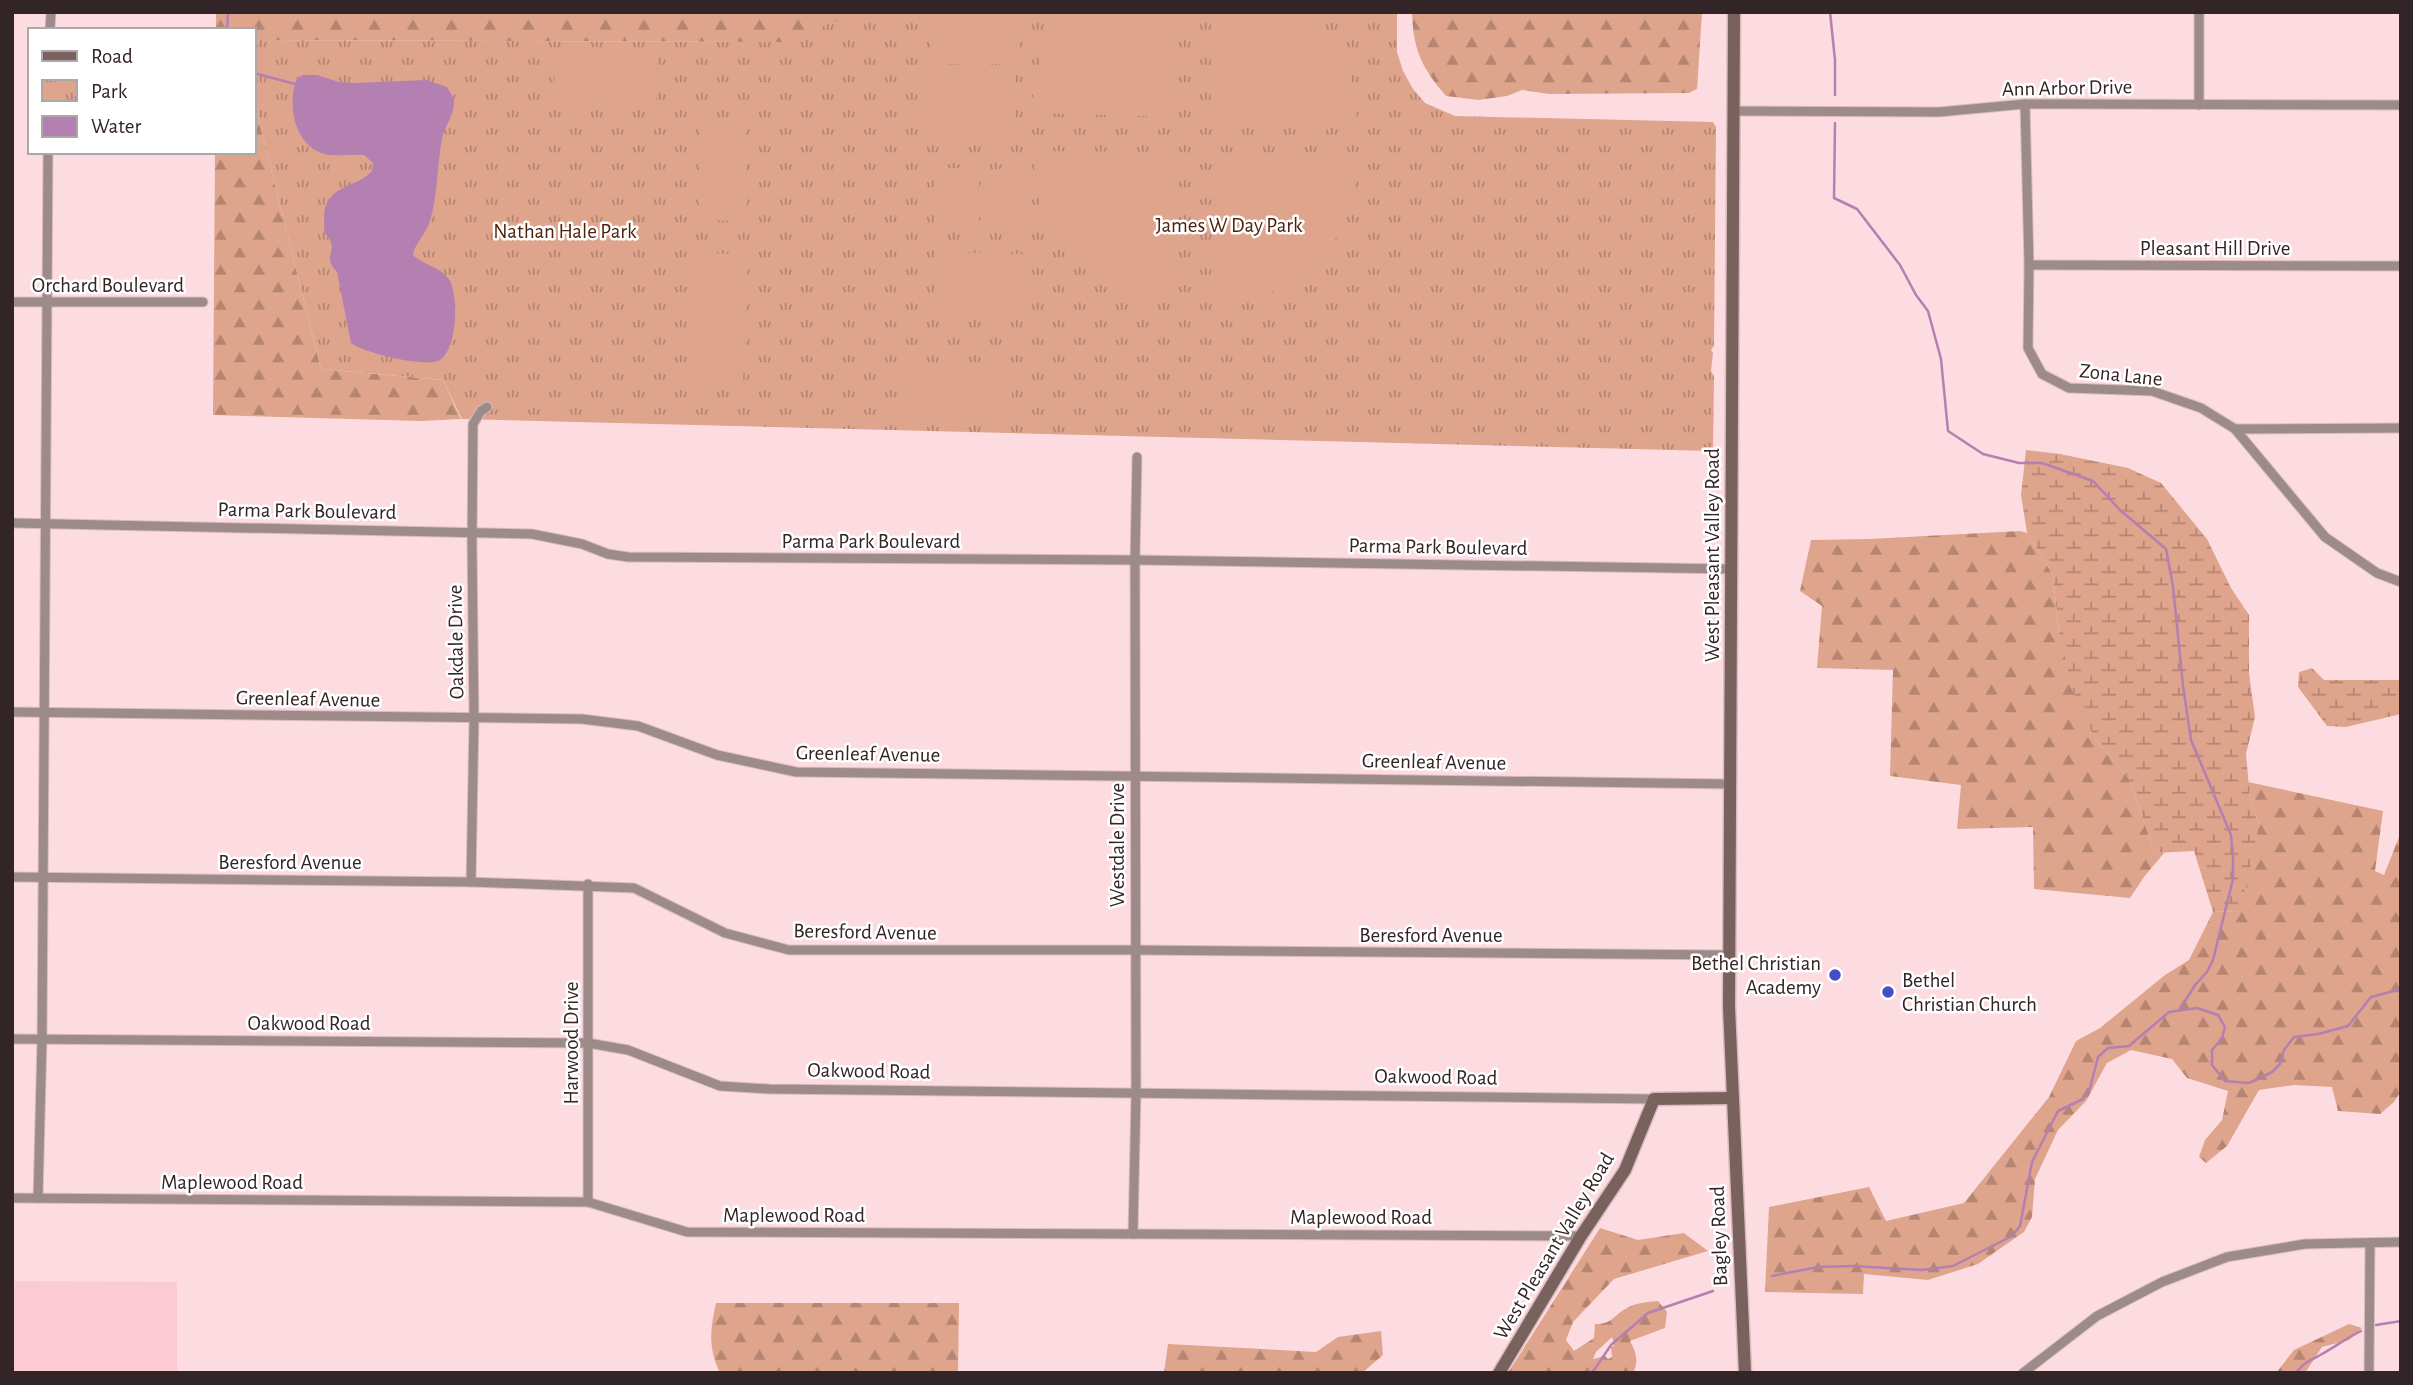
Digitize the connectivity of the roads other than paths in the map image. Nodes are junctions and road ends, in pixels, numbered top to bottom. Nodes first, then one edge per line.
1 (1734, 12) edge
2 (2199, 12) edge
3 (2025, 104) junction
4 (2401, 104) edge
5 (2199, 105) junction
6 (1734, 111) junction
7 (48, 154) edge
8 (2029, 265) junction
9 (2401, 266) edge
10 (12, 302) edge
11 (46, 302) junction
12 (203, 302) dead end
13 (487, 407) dead end
14 (2401, 428) edge
15 (2235, 429) junction
16 (1137, 457) dead end
17 (12, 523) edge
18 (45, 524) junction
19 (472, 531) junction
20 (1135, 560) junction
21 (1732, 569) junction
22 (2401, 583) edge
23 (12, 712) edge
24 (44, 713) junction
25 (474, 719) junction
26 (1135, 775) junction
27 (1730, 784) junction
28 (12, 877) edge
29 (42, 878) junction
30 (471, 881) junction
31 (588, 884) junction
32 (1135, 950) junction
33 (1730, 956) junction
34 (12, 1039) edge
35 (42, 1040) junction
36 (588, 1043) junction
37 (1136, 1093) junction
38 (1733, 1098) junction
39 (1654, 1099) junction
40 (12, 1198) edge
41 (38, 1198) junction
42 (588, 1202) junction
43 (1133, 1234) junction
44 (1581, 1236) junction
45 (2401, 1242) edge
46 (2370, 1244) junction
47 (1499, 1373) edge
48 (1745, 1373) edge
49 (2023, 1373) edge
50 (2369, 1373) edge

1 - 6 main road, West Pleasant Valley Road
2 - 5 street
3 - 5 street, Ann Arbor Drive
3 - 6 street, Ann Arbor Drive
3 - 8 street, Zona Lane
4 - 5 street, Ann Arbor Drive
6 - 21 main road, West Pleasant Valley Road
7 - 11 street
8 - 9 street, Pleasant Hill Drive
8 - 15 street, Zona Lane
10 - 11 street, Orchard Boulevard
11 - 12 street, Orchard Boulevard
11 - 18 street
13 - 19 street, Oakdale Drive
14 - 15 street
15 - 22 street, Zona Lane
16 - 20 street, Westdale Drive
17 - 18 street, Parma Park Boulevard
18 - 19 street, Parma Park Boulevard
18 - 24 street
19 - 20 street, Parma Park Boulevard
19 - 25 street, Oakdale Drive
20 - 21 street, Parma Park Boulevard
20 - 26 street, Westdale Drive
21 - 27 main road, West Pleasant Valley Road
23 - 24 street, Greenleaf Avenue
24 - 25 street, Greenleaf Avenue
24 - 29 street
25 - 26 street, Greenleaf Avenue
25 - 30 street, Oakdale Drive
26 - 27 street, Greenleaf Avenue
26 - 32 street, Westdale Drive
27 - 33 main road, West Pleasant Valley Road
28 - 29 street, Beresford Avenue
29 - 30 street, Beresford Avenue
29 - 35 street
30 - 31 street, Beresford Avenue
31 - 32 street, Beresford Avenue
31 - 36 street, Harwood Drive
32 - 33 street, Beresford Avenue
32 - 37 street, Westdale Drive
33 - 38 main road, West Pleasant Valley Road
34 - 35 street, Oakwood Road
35 - 36 street, Oakwood Road
35 - 41 street
36 - 37 street, Oakwood Road
36 - 42 street, Harwood Drive
37 - 39 street, Oakwood Road
37 - 43 street, Westdale Drive
38 - 39 main road, Oakwood Road
38 - 48 main road, Bagley Road
39 - 44 main road, West Pleasant Valley Road
40 - 41 street, Maplewood Road
41 - 42 street, Maplewood Road
42 - 43 street, Maplewood Road
43 - 44 street, Maplewood Road
44 - 47 main road, West Pleasant Valley Road
45 - 46 street
46 - 49 street
46 - 50 street

